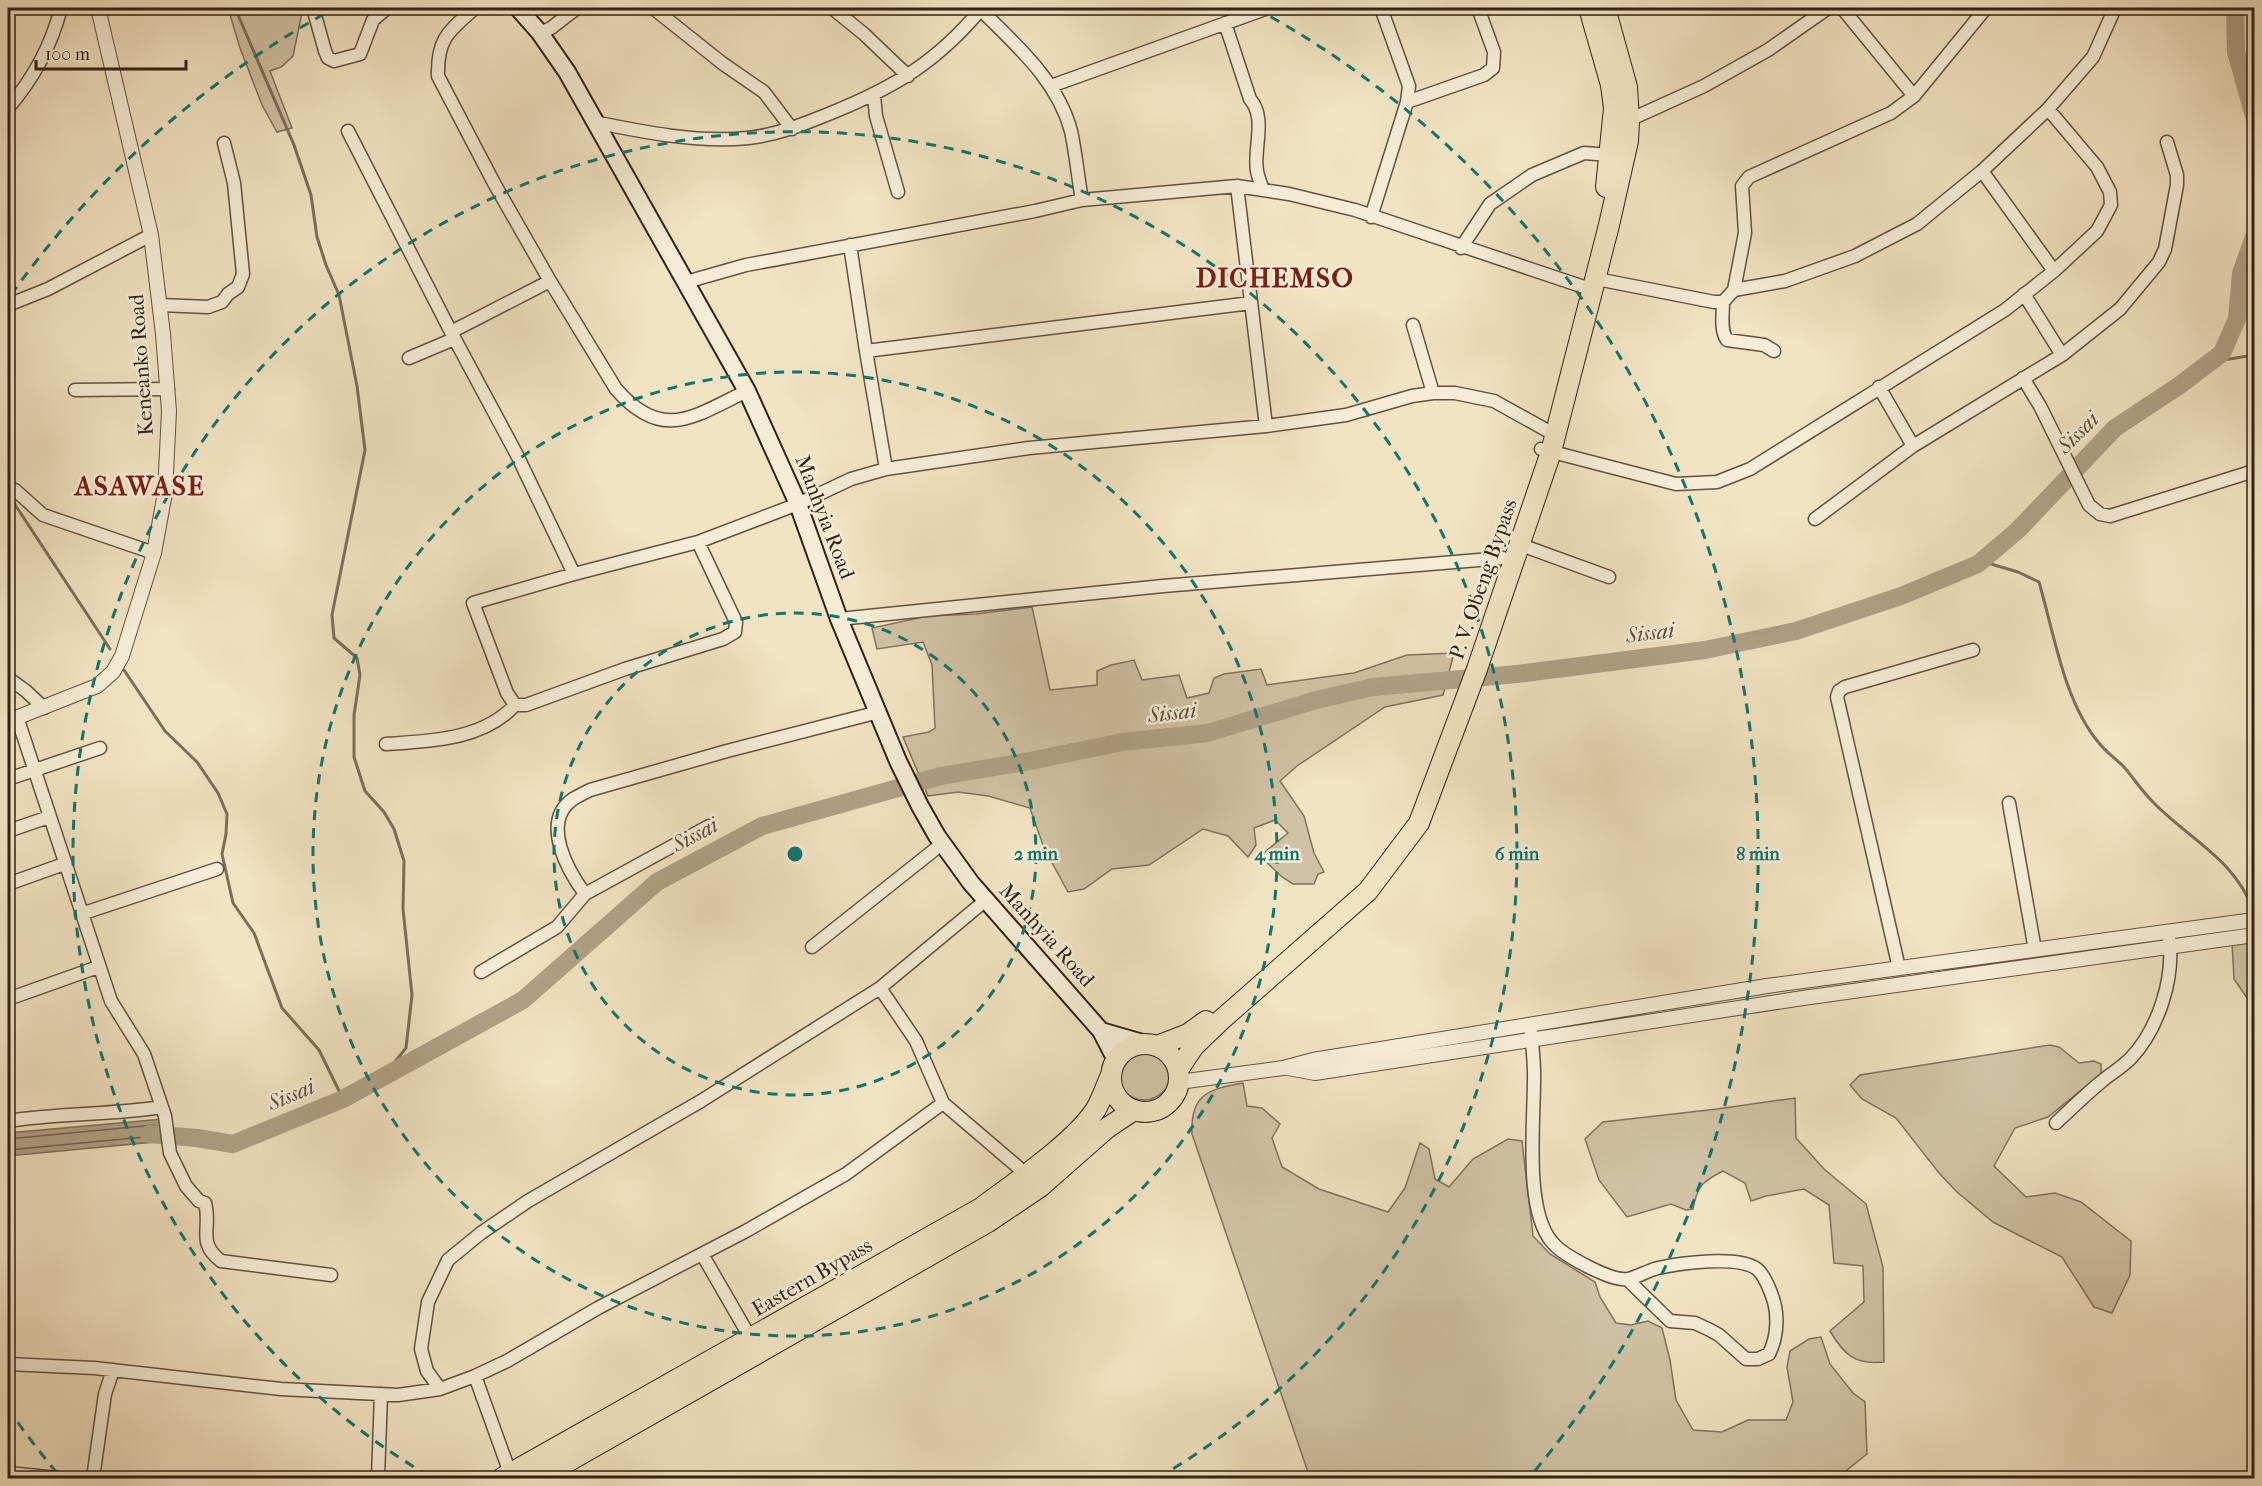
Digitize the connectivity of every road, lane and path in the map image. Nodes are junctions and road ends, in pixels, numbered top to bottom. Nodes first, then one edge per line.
1 (61, 8) edge
2 (98, 8) edge
3 (313, 8) edge
4 (387, 8) edge
5 (475, 8) edge
6 (518, 8) edge
7 (577, 8) edge
8 (653, 8) edge
9 (831, 8) edge
10 (1268, 8) edge
11 (1381, 8) edge
12 (1478, 8) edge
13 (1589, 8) edge
14 (1605, 8) edge
15 (1828, 8) edge
16 (1842, 8) edge
17 (1986, 8) edge
18 (2115, 8) edge
19 (981, 9) edge
20 (1225, 23) junction
21 (540, 33) junction
22 (908, 76) junction
23 (1051, 86) junction
24 (874, 96) junction
25 (1914, 96) junction
26 (1407, 102) junction
27 (8, 108) edge
28 (2048, 109) junction
29 (1629, 120) junction
30 (594, 122) junction
31 (792, 129) junction
32 (348, 131) dead end
33 (2167, 142) dead end
34 (224, 143) dead end
35 (1610, 155) junction
36 (1982, 171) junction
37 (1237, 186) junction
38 (1263, 190) junction
39 (898, 192) dead end
40 (1082, 200) junction
41 (1371, 217) junction
42 (151, 236) junction
43 (850, 245) junction
44 (1461, 248) junction
45 (2054, 271) junction
46 (550, 281) junction
47 (686, 282) junction
48 (1590, 283) junction
49 (1734, 290) junction
50 (2024, 294) junction
51 (1723, 302) junction
52 (1251, 303) junction
53 (8, 305) edge
54 (160, 305) junction
55 (1413, 325) dead end
56 (453, 335) junction
57 (866, 351) junction
58 (1774, 351) dead end
59 (2062, 354) junction
60 (409, 358) dead end
61 (2023, 378) junction
62 (1879, 387) junction
63 (168, 389) junction
64 (75, 390) dead end
65 (747, 391) junction
66 (1433, 393) junction
67 (1266, 426) junction
68 (1547, 444) junction
69 (1913, 446) junction
70 (886, 469) junction
71 (2254, 471) edge
72 (9, 490) edge
73 (798, 504) junction
74 (1815, 519) dead end
75 (698, 542) junction
76 (1521, 545) junction
77 (153, 553) junction
78 (1503, 558) junction
79 (574, 574) junction
80 (1609, 577) dead end
81 (839, 618) junction
82 (1973, 650) dead end
83 (8, 678) edge
84 (1467, 678) junction
85 (515, 705) junction
86 (44, 708) junction
87 (879, 712) junction
88 (12, 719) edge
89 (386, 744) dead end
90 (100, 748) dead end
91 (34, 769) junction
92 (8, 779) edge
93 (2009, 803) dead end
94 (49, 817) junction
95 (709, 826) dead end
96 (8, 831) edge
97 (943, 843) junction
98 (64, 864) junction
99 (217, 869) dead end
100 (8, 884) edge
101 (585, 894) junction
102 (986, 900) junction
103 (81, 914) junction
104 (2251, 921) edge
105 (2168, 931) junction
106 (2251, 936) edge
107 (812, 947) dead end
108 (2171, 948) junction
109 (2035, 950) junction
110 (98, 967) junction
111 (1899, 968) junction
112 (481, 972) dead end
113 (880, 988) junction
114 (8, 999) edge
115 (1530, 1026) junction
116 (1101, 1030) junction
117 (1531, 1040) junction
118 (1151, 1045) junction
119 (1114, 1068) junction
120 (1283, 1068) junction
121 (1178, 1076) junction
122 (943, 1103) junction
123 (1134, 1110) junction
124 (164, 1112) junction
125 (8, 1121) edge
126 (2056, 1123) dead end
127 (1026, 1173) junction
128 (702, 1254) junction
129 (332, 1275) dead end
130 (1628, 1280) junction
131 (752, 1339) junction
132 (8, 1364) edge
133 (112, 1370) junction
134 (476, 1376) junction
135 (435, 1390) junction
136 (381, 1394) junction
137 (8, 1473) edge
138 (506, 1476) edge
139 (58, 1479) edge
140 (93, 1479) edge
141 (378, 1479) edge
142 (539, 1479) edge

1 - 27 street
2 - 42 street, Keneanko Road
3 - 4 street
5 - 46 street
6 - 21 main road, Manhyia Road
7 - 21 street
8 - 31 street
9 - 22 street
10 - 20 street
11 - 26 street
12 - 26 street
13 - 35 highway, P. V. Obeng Bypass
14 - 29 highway, P. V. Obeng Bypass
15 - 29 street
16 - 25 street
17 - 25 street
18 - 28 street
19 - 22 street
19 - 23 street
20 - 23 street
20 - 38 street
21 - 30 main road, Manhyia Road
22 - 24 street
23 - 40 street
24 - 31 street
24 - 39 street
25 - 49 street
26 - 41 street
28 - 36 street
28 - 45 street
29 - 48 highway, P. V. Obeng Bypass
30 - 31 street
30 - 47 main road, Manhyia Road
32 - 56 street
33 - 59 street
34 - 54 street
35 - 44 street
35 - 48 highway, P. V. Obeng Bypass
36 - 45 street
36 - 49 street
37 - 38 street
37 - 40 street
37 - 52 street
38 - 41 street
40 - 43 street
41 - 44 street
42 - 53 street
42 - 54 street, Keneanko Road
43 - 47 street
43 - 57 street
44 - 48 street
45 - 50 street
46 - 56 street
46 - 65 street
47 - 65 main road, Manhyia Road
48 - 51 street
48 - 68 highway, P. V. Obeng Bypass
49 - 51 street
50 - 59 street
50 - 62 street
51 - 58 street
52 - 57 street
52 - 67 street
54 - 63 street, Keneanko Road
55 - 66 street
56 - 60 street
56 - 79 street
57 - 70 street
59 - 61 street
61 - 69 street
61 - 71 street
62 - 68 street
62 - 69 street
63 - 64 street
63 - 77 street, Keneanko Road
65 - 73 main road, Manhyia Road
66 - 67 street
66 - 68 street
67 - 70 street
68 - 76 highway, P. V. Obeng Bypass
68 - 78 highway, P. V. Obeng Bypass
69 - 74 street
70 - 73 street
72 - 77 street
73 - 75 street
73 - 81 main road, Manhyia Road
75 - 79 street
75 - 85 street
76 - 80 street
76 - 84 highway, P. V. Obeng Bypass
77 - 86 street, Keneanko Road
78 - 81 street
78 - 84 highway, P. V. Obeng Bypass
79 - 85 street
81 - 87 main road, Manhyia Road
82 - 111 street
83 - 86 street
84 - 118 highway, P. V. Obeng Bypass
84 - 121 highway, P. V. Obeng Bypass
85 - 89 street
86 - 88 street, Keneanko Road
87 - 97 main road, Manhyia Road
87 - 101 street
88 - 91 street
90 - 91 street
91 - 92 street
91 - 94 street
93 - 109 street
94 - 96 street
94 - 98 street
95 - 101 street
97 - 102 main road, Manhyia Road
97 - 107 street
98 - 100 street
98 - 103 street
99 - 103 street
101 - 112 street
102 - 113 street
102 - 116 main road, Manhyia Road
103 - 110 street
104 - 105 street
105 - 108 street
105 - 109 street
106 - 108 street
108 - 117 street
108 - 126 street
109 - 111 street
110 - 114 street
110 - 124 street
111 - 115 street
113 - 122 street
113 - 135 street
115 - 117 street
115 - 120 street
116 - 118 main road
116 - 119 main road, Manhyia Road
117 - 120 street
117 - 130 street
118 - 119 highway
118 - 121 highway
119 - 123 highway
119 - 127 highway, Eastern Bypass
120 - 121 street
121 - 123 highway
122 - 127 street
122 - 128 street
123 - 142 highway, Eastern Bypass
124 - 125 street
124 - 129 street
127 - 131 highway, Eastern Bypass
128 - 131 street
128 - 134 street
130 - 130 street
131 - 138 highway, Eastern Bypass
132 - 133 street
133 - 136 street
133 - 140 street
134 - 135 street
134 - 138 street
135 - 136 street
136 - 141 street
137 - 139 street

